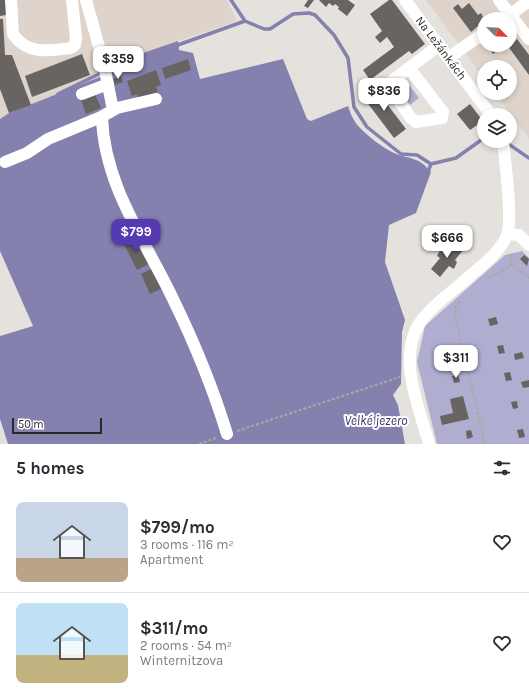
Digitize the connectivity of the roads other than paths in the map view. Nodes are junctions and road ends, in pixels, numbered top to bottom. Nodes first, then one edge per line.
1 (11, 0) edge
2 (72, 0) edge
3 (86, 0) edge
4 (405, 0) edge
5 (499, 0) edge
6 (529, 1) edge
7 (505, 12) edge
8 (513, 12) edge
9 (517, 26) edge
10 (477, 38) edge
11 (529, 39) edge
12 (439, 46) junction
13 (448, 58) junction
14 (409, 68) junction
15 (106, 75) junction
16 (82, 94) dead end
17 (156, 99) dead end
18 (486, 108) edge
19 (113, 110) junction
20 (102, 117) junction
21 (503, 148) edge
22 (5, 162) dead end
23 (507, 234) junction
24 (529, 245) edge
25 (225, 429) road end
26 (429, 444) edge

1 - 2 street
3 - 15 street
4 - 12 street, Na Ležánkách
5 - 7 street
6 - 8 street
9 - 11 street
10 - 13 street
12 - 13 street, Na Ležánkách
12 - 14 street
13 - 18 street, Na Ležánkách
14 - 14 street
15 - 16 street
15 - 19 street
17 - 19 street
19 - 20 street
20 - 22 street
20 - 25 street
21 - 23 street
23 - 24 street
23 - 26 street

